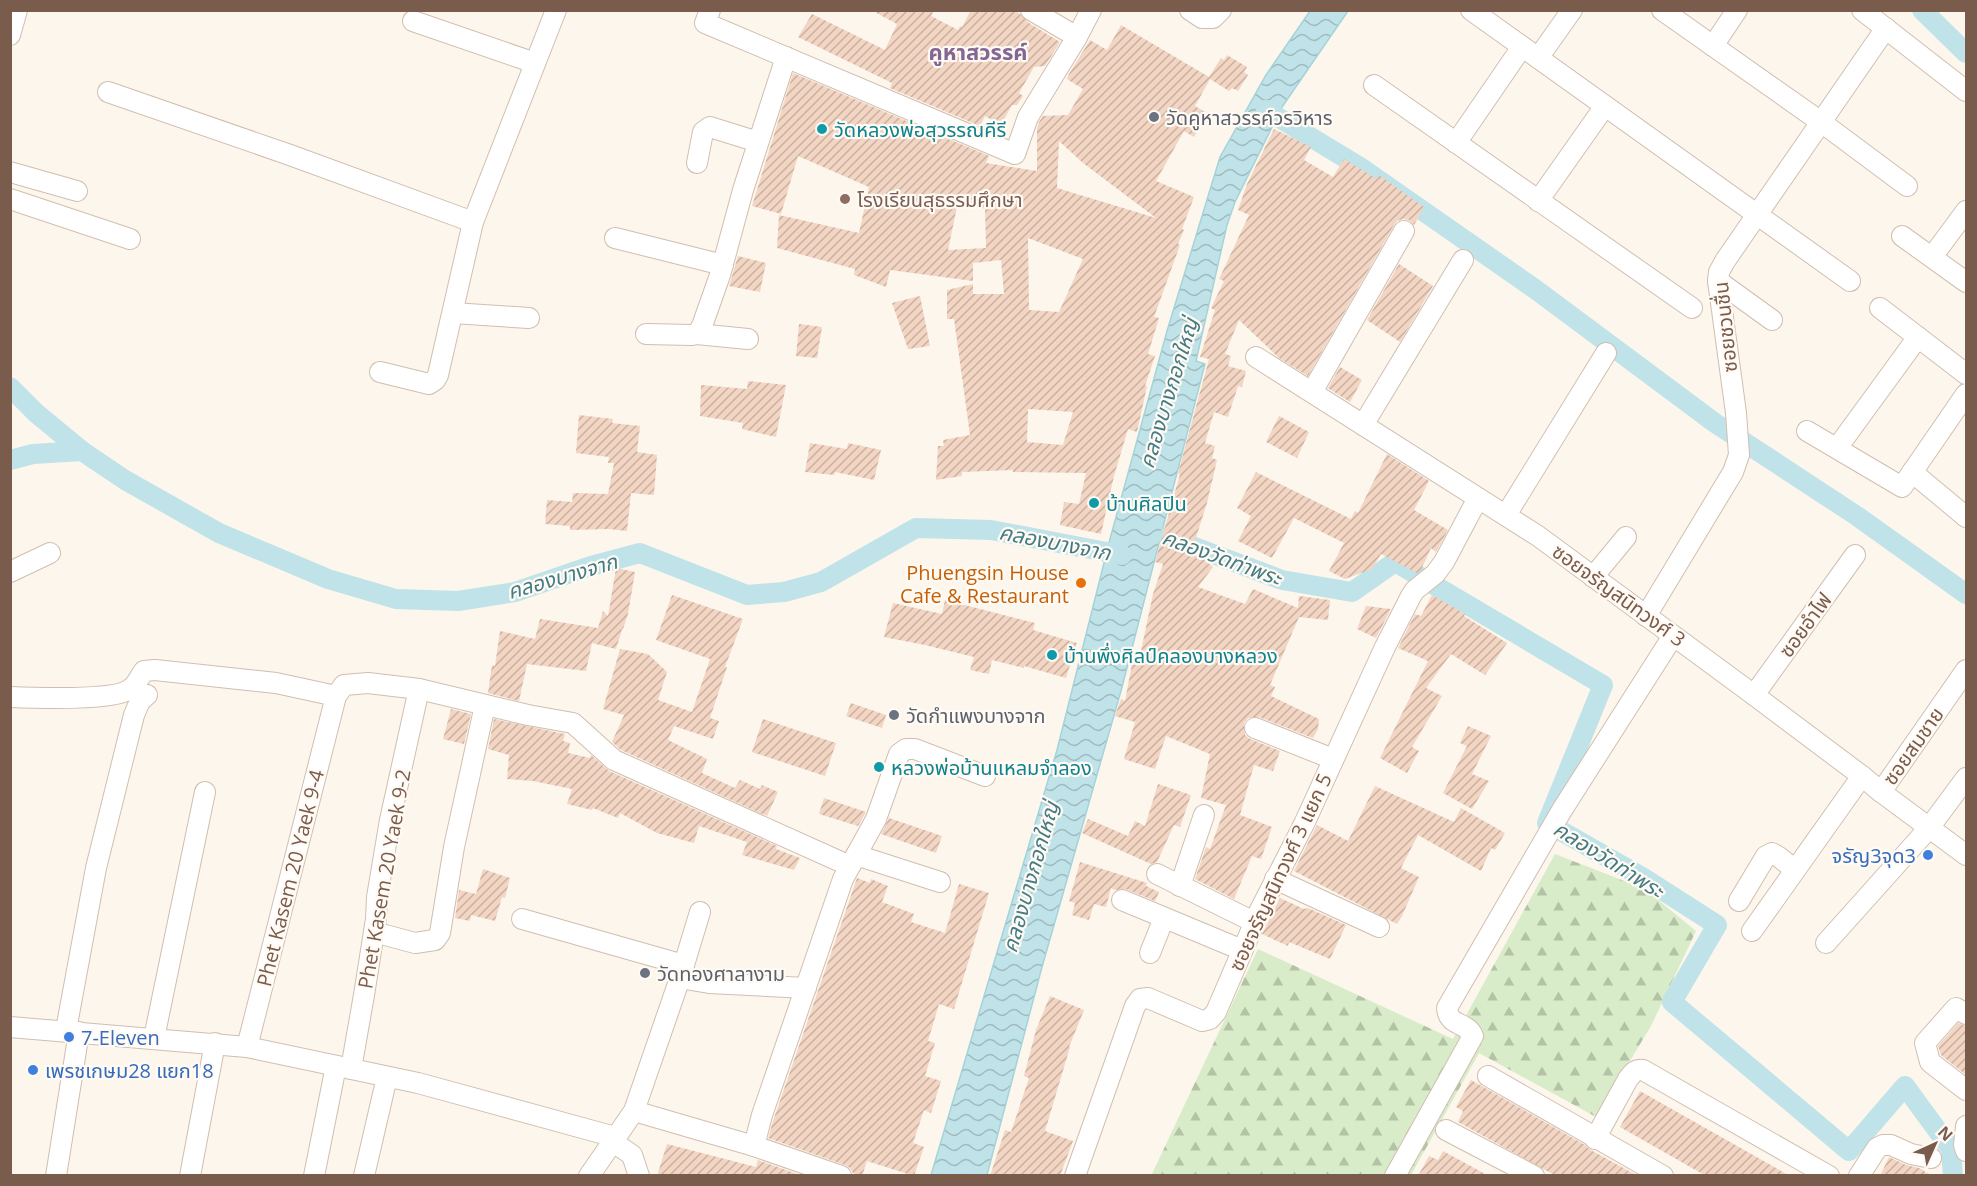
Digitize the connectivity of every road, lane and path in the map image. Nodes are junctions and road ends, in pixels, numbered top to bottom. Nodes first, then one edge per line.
1 (17, 10) edge
2 (556, 10) edge
3 (710, 10) edge
4 (1031, 10) edge
5 (1091, 10) edge
6 (1190, 10) edge
7 (1221, 10) edge
8 (1471, 10) edge
9 (1572, 10) edge
10 (1662, 10) edge
11 (1737, 10) edge
12 (1862, 10) edge
13 (413, 21) dead end
14 (1886, 28) junction
15 (10, 35) edge
16 (1077, 37) junction
17 (1713, 46) junction
18 (1522, 47) junction
19 (786, 57) junction
20 (1538, 58) junction
21 (536, 63) junction
22 (1374, 85) dead end
23 (1966, 91) edge
24 (108, 92) dead end
25 (1605, 106) junction
26 (1821, 122) junction
27 (758, 142) junction
28 (1456, 143) junction
29 (696, 163) dead end
30 (10, 172) edge
31 (1908, 186) dead end
32 (76, 191) dead end
33 (10, 199) edge
34 (1538, 201) junction
35 (1966, 211) edge
36 (1758, 215) junction
37 (473, 222) junction
38 (1404, 231) dead end
39 (1902, 236) dead end
40 (615, 238) dead end
41 (130, 239) dead end
42 (1932, 257) junction
43 (1463, 260) dead end
44 (723, 264) junction
45 (1718, 281) junction
46 (1850, 281) dead end
47 (1966, 282) edge
48 (1692, 308) dead end
49 (1880, 308) dead end
50 (453, 313) junction
51 (529, 318) dead end
52 (1772, 320) dead end
53 (646, 334) dead end
54 (697, 334) junction
55 (1917, 337) junction
56 (748, 339) dead end
57 (1606, 353) dead end
58 (1256, 357) dead end
59 (381, 372) dead end
60 (1966, 374) edge
61 (1312, 392) junction
62 (1966, 394) edge
63 (1363, 425) junction
64 (1807, 431) dead end
65 (1837, 448) junction
66 (1912, 472) junction
67 (1478, 498) junction
68 (1506, 515) junction
69 (1966, 517) edge
70 (1626, 537) dead end
71 (50, 553) dead end
72 (1855, 555) dead end
73 (10, 572) edge
74 (1593, 577) junction
75 (1646, 616) junction
76 (1673, 636) junction
77 (1966, 670) edge
78 (419, 689) junction
79 (147, 695) dead end
80 (1754, 695) junction
81 (10, 697) edge
82 (335, 703) junction
83 (485, 705) junction
84 (1255, 728) dead end
85 (1334, 759) junction
86 (985, 776) dead end
87 (1862, 776) junction
88 (1966, 778) edge
89 (205, 792) dead end
90 (1881, 792) junction
91 (1204, 814) dead end
92 (1929, 828) junction
93 (1966, 855) edge
94 (853, 860) junction
95 (1795, 870) junction
96 (1157, 874) dead end
97 (1275, 879) junction
98 (940, 882) dead end
99 (1180, 886) junction
100 (1122, 900) dead end
101 (1739, 901) dead end
102 (700, 912) dead end
103 (1164, 918) junction
104 (522, 919) dead end
105 (1254, 922) junction
106 (1379, 927) dead end
107 (1752, 931) dead end
108 (374, 932) junction
109 (1826, 943) dead end
110 (1242, 950) junction
111 (1150, 953) dead end
112 (682, 972) junction
113 (806, 988) junction
114 (1966, 1014) edge
115 (10, 1027) edge
116 (72, 1031) junction
117 (154, 1038) junction
118 (215, 1043) junction
119 (247, 1047) junction
120 (343, 1067) junction
121 (1488, 1076) dead end
122 (387, 1077) junction
123 (1966, 1090) edge
124 (634, 1111) junction
125 (1966, 1126) edge
126 (1446, 1130) dead end
127 (1595, 1138) junction
128 (614, 1140) junction
129 (754, 1146) junction
130 (1966, 1151) edge
131 (1931, 1158) dead end
132 (56, 1176) edge
133 (190, 1176) edge
134 (314, 1176) edge
135 (364, 1176) edge
136 (589, 1176) edge
137 (639, 1176) edge
138 (841, 1176) edge
139 (1075, 1176) edge
140 (1395, 1176) edge
141 (1534, 1176) edge
142 (1662, 1176) edge
143 (1829, 1176) edge
144 (1859, 1176) edge

1 - 15 street
2 - 21 street
3 - 19 street
4 - 16 street
5 - 16 street
6 - 7 street
8 - 18 street
9 - 20 street
10 - 17 street
11 - 17 street
12 - 14 street
13 - 21 street
14 - 23 street
14 - 26 street, ซอยชวนชื่น
16 - 19 street
17 - 26 street
18 - 20 street
18 - 28 street
19 - 27 street
20 - 25 street
21 - 37 street
22 - 28 street
24 - 37 street
25 - 34 street
25 - 36 street
26 - 31 street
26 - 36 street, ซอยชวนชื่น
27 - 29 street
27 - 44 street
28 - 34 street
30 - 32 street
33 - 41 street
34 - 48 street
35 - 42 street
36 - 45 street, ซอยชวนชื่น
36 - 46 street
37 - 50 street
38 - 61 street
39 - 42 street
40 - 44 street
42 - 47 street
43 - 63 street
44 - 54 street
45 - 52 street
45 - 75 street, ซอยชวนชื่น
49 - 55 street
50 - 51 street
50 - 59 street
53 - 54 street
54 - 56 street
55 - 60 street
55 - 65 street
57 - 68 street
58 - 61 street, ซอยจรัญสนิทวงศ์ 3
61 - 63 street, ซอยจรัญสนิทวงศ์ 3
62 - 66 street
63 - 67 street, ซอยจรัญสนิทวงศ์ 3
64 - 65 street
65 - 66 street
66 - 69 street
67 - 68 street, ซอยจรัญสนิทวงศ์ 3
67 - 85 street, ซอยจรัญสนิทวงศ์ 3 แยก 5
68 - 74 street, ซอยจรัญสนิทวงศ์ 3
70 - 74 street
71 - 73 street
72 - 80 street, ซอยอำไฟ
74 - 75 street, ซอยจรัญสนิทวงศ์ 3
75 - 76 street, ซอยจรัญสนิทวงศ์ 3
76 - 80 street, ซอยจรัญสนิทวงศ์ 3
76 - 140 street
77 - 90 street, ซอยสมชาย
78 - 82 street
78 - 83 street
78 - 108 street, Phet Kasem 20 Yaek 9-2
79 - 116 street
80 - 87 street, ซอยจรัญสนิทวงศ์ 3
81 - 82 street
82 - 119 street, Phet Kasem 20 Yaek 9-4
83 - 94 street
83 - 108 street
84 - 85 street
85 - 97 street, ซอยจรัญสนิทวงศ์ 3 แยก 5
86 - 94 street
87 - 90 street, ซอยจรัญสนิทวงศ์ 3
87 - 95 street
88 - 92 street
89 - 117 street
90 - 92 street, ซอยจรัญสนิทวงศ์ 3
91 - 99 street
92 - 93 street, ซอยจรัญสนิทวงศ์ 3
92 - 109 street
94 - 98 street
94 - 113 street
95 - 101 street
95 - 107 street
96 - 99 street
97 - 105 street, ซอยจรัญสนิทวงศ์ 3 แยก 5
97 - 106 street
99 - 105 street
100 - 103 street
102 - 112 street
103 - 110 street
103 - 111 street
104 - 112 street
105 - 110 street, ซอยจรัญสนิทวงศ์ 3 แยก 5
108 - 120 street, Phet Kasem 20 Yaek 9-2
110 - 139 street, ซอยจรัญสนิทวงศ์ 3 แยก 5
112 - 113 street
112 - 124 street
113 - 129 street
114 - 123 street
115 - 116 street
116 - 117 street
116 - 132 street
117 - 118 street
118 - 119 street
118 - 133 street
119 - 120 street
120 - 122 street
120 - 134 street, Phet Kasem 20 Yaek 9-2
121 - 127 street
122 - 128 street
122 - 135 street
124 - 128 street
124 - 129 street
125 - 130 street
126 - 141 street
127 - 142 street
127 - 143 street
128 - 136 street
128 - 137 street
129 - 138 street
131 - 144 street

